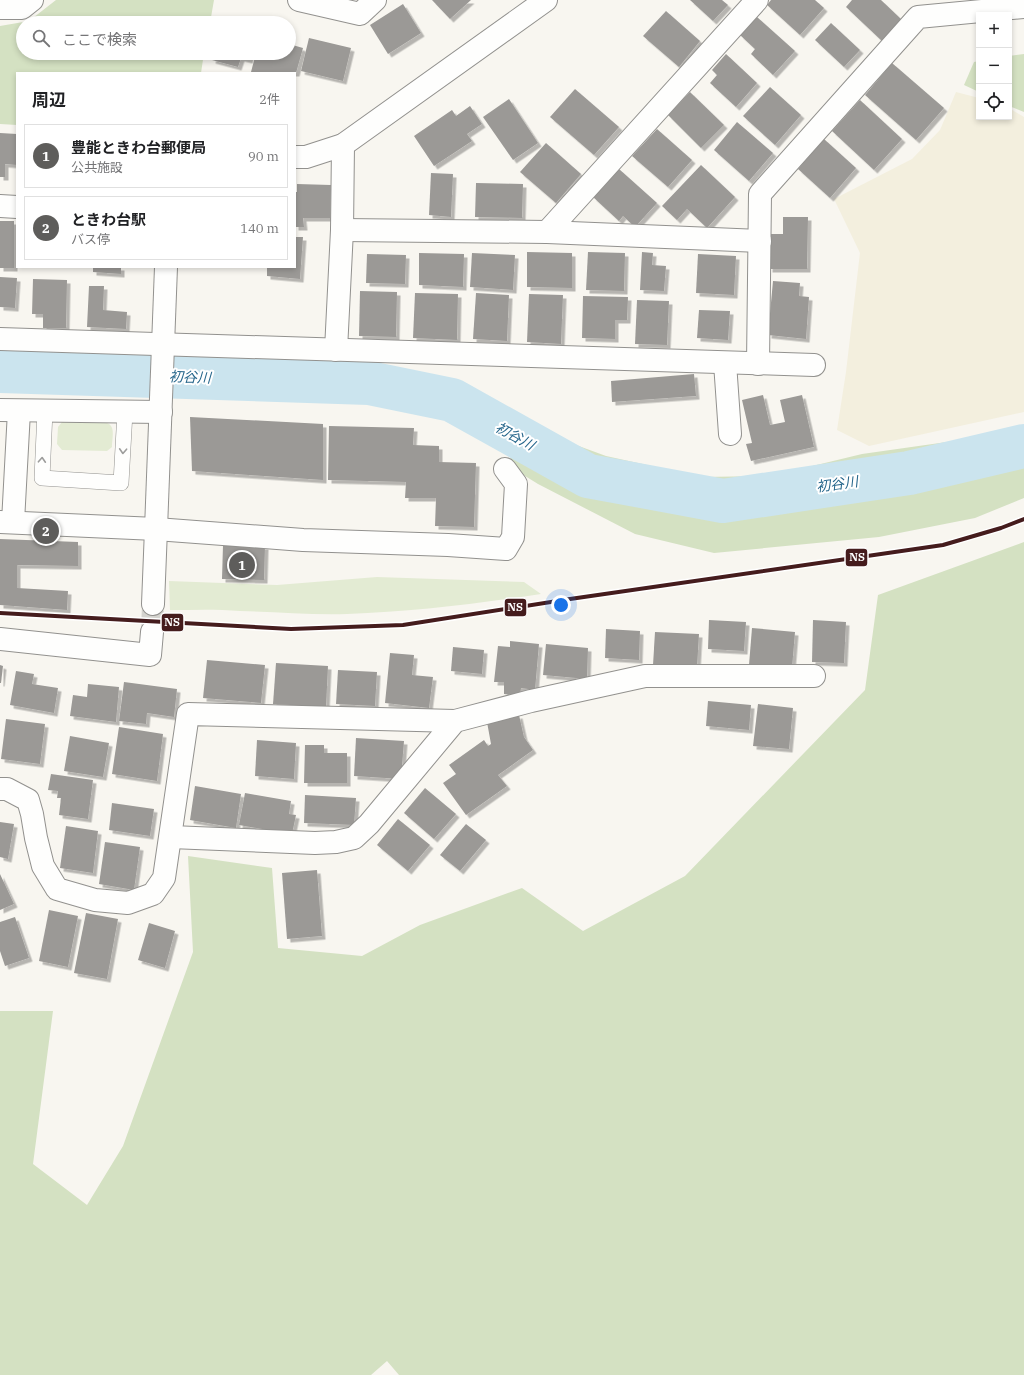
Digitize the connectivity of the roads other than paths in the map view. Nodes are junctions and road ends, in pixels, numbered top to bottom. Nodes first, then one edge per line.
1 (32, 0) edge
2 (300, 0) edge
3 (375, 0) edge
4 (546, 0) edge
5 (757, 0) edge
6 (320, 3) edge
7 (1024, 7) edge
8 (0, 8) edge
9 (343, 145) junction
10 (296, 157) edge
11 (0, 206) edge
12 (16, 207) edge
13 (342, 230) junction
14 (547, 232) junction
15 (760, 241) junction
16 (166, 268) edge
17 (0, 339) edge
18 (164, 345) junction
19 (336, 350) junction
20 (726, 362) junction
21 (758, 364) junction
22 (814, 365) dead end
23 (10, 410) edge
24 (45, 411) junction
25 (125, 412) junction
26 (161, 412) junction
27 (730, 434) dead end
28 (505, 469) dead end
29 (7, 522) edge
30 (156, 529) junction
31 (153, 604) tunnel mouth
32 (152, 632) tunnel mouth
33 (0, 639) edge
34 (814, 676) dead end
35 (455, 721) junction
36 (0, 789) edge
37 (171, 837) junction

1 - 8 street
2 - 6 street
3 - 6 street
4 - 9 street
5 - 14 street
7 - 15 street
9 - 10 street
9 - 13 street
11 - 12 street
13 - 14 street
13 - 19 street
14 - 15 street
15 - 21 street
16 - 18 street
17 - 18 street
18 - 19 street
18 - 26 street
19 - 20 street
20 - 21 street
20 - 27 street
21 - 22 street
23 - 24 street
23 - 29 street
24 - 25 street
25 -> 24 lane
25 - 26 street
26 - 30 street
28 - 30 street
29 - 30 street
30 - 31 street
32 - 33 street
34 - 35 street
35 - 37 street
35 - 37 street
36 - 37 street

